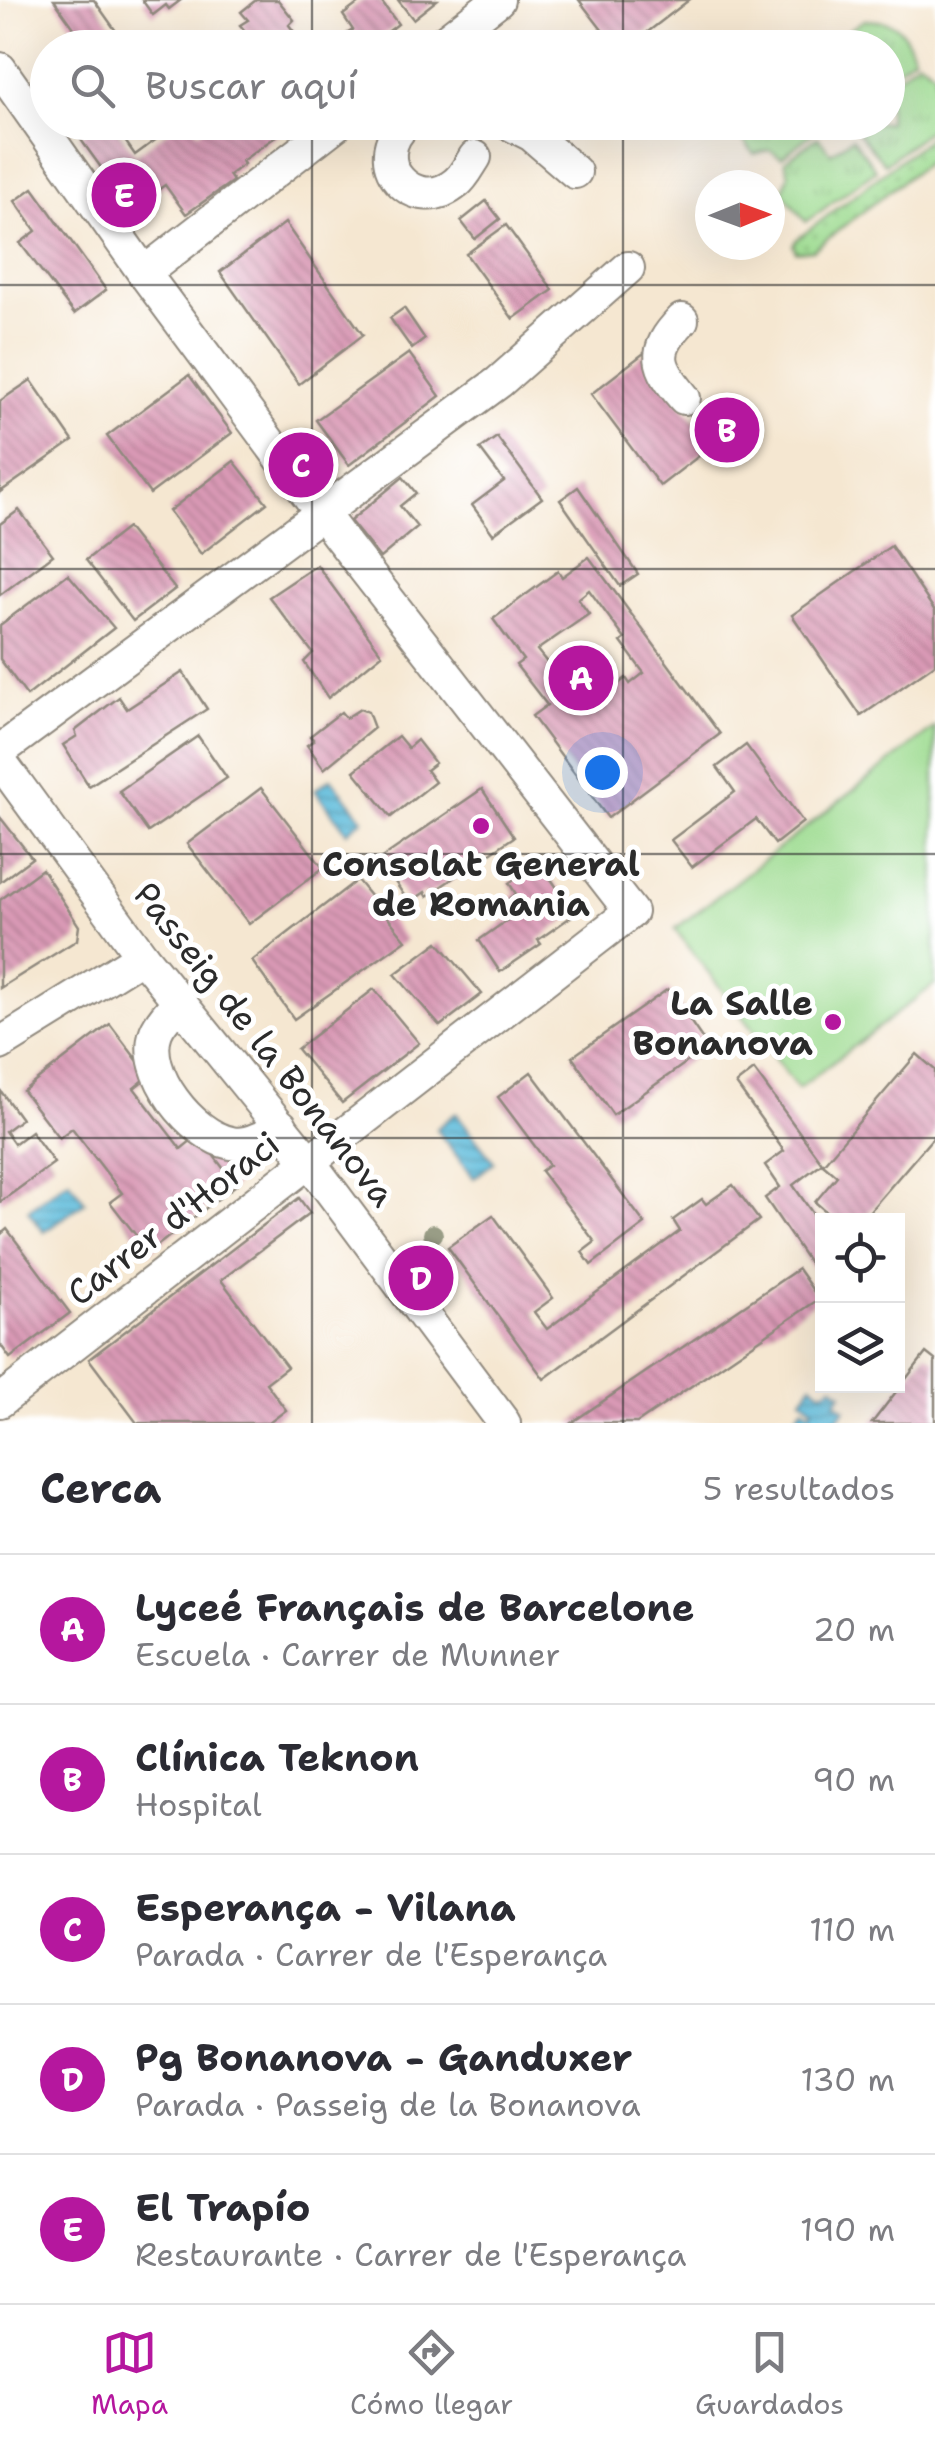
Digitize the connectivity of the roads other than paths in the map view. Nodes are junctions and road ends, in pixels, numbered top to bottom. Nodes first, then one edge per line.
1 (498, 0) edge
2 (459, 30) edge
3 (0, 70) edge
4 (30, 112) edge
5 (50, 140) edge
6 (316, 140) edge
7 (394, 140) edge
8 (537, 140) edge
9 (475, 157) dead end
10 (575, 172) dead end
11 (628, 268) dead end
12 (144, 272) junction
13 (682, 320) dead end
14 (684, 398) dead end
15 (321, 513) junction
16 (0, 751) edge
17 (0, 762) edge
18 (142, 956) junction
19 (179, 1001) junction
20 (0, 1044) edge
21 (281, 1126) junction
22 (310, 1163) junction
23 (1, 1399) edge
24 (499, 1421) edge

1 - 2 street
3 - 4 street
5 - 12 street
6 - 12 street
7 - 9 street
8 - 10 street
11 - 15 street
12 - 15 street
13 - 14 street
15 - 16 street
15 - 22 street, Carrer d'Horaci
17 - 18 street, Passeig de la Bonanova
18 - 19 street, Passeig de la Bonanova
18 - 20 street
19 - 21 street, Passeig de la Bonanova
19 - 21 street
21 - 22 street, Passeig de la Bonanova
22 - 23 street, Carrer d'Horaci
22 - 24 street, Passeig de la Bonanova

